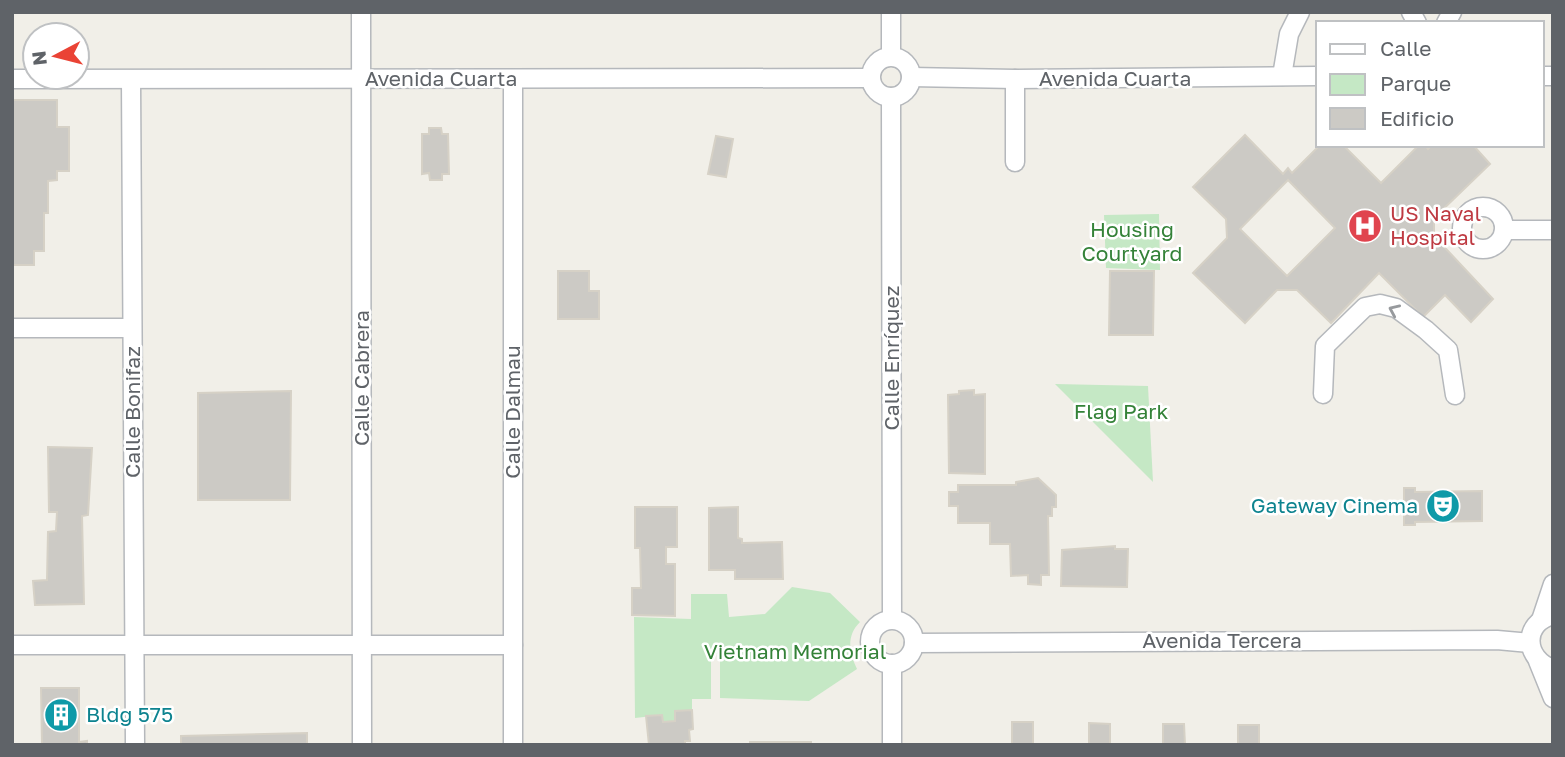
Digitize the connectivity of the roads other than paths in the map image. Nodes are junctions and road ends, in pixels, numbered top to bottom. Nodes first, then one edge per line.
1 (361, 12) edge
2 (891, 12) edge
3 (1300, 12) edge
4 (891, 56) junction
5 (1282, 76) junction
6 (1316, 76) edge
7 (911, 77) junction
8 (870, 78) junction
9 (12, 79) edge
10 (361, 79) junction
11 (513, 79) junction
12 (1015, 79) junction
13 (131, 80) junction
14 (891, 97) junction
15 (1015, 162) dead end
16 (1505, 230) dead end
17 (1553, 230) edge
18 (12, 328) edge
19 (132, 328) junction
20 (1323, 394) dead end
21 (1455, 395) dead end
22 (1553, 584) edge
23 (1547, 618) edge
24 (892, 619) junction
25 (914, 643) junction
26 (1530, 643) junction
27 (12, 645) edge
28 (134, 645) junction
29 (362, 645) junction
30 (513, 645) junction
31 (892, 664) junction
32 (1545, 665) edge
33 (1553, 698) edge
34 (135, 745) edge
35 (362, 745) edge
36 (513, 745) edge
37 (892, 745) edge

1 - 10 street, Calle Cabrera
2 - 4 street
3 - 5 street
4 - 7 street
4 - 8 street
5 - 6 street, Avenida Cuarta
5 - 12 street, Avenida Cuarta
7 - 12 street, Avenida Cuarta
7 - 14 street
8 - 11 street, Avenida Cuarta
8 - 14 street
9 - 13 street, Avenida Cuarta
10 - 11 street, Avenida Cuarta
10 - 13 street, Avenida Cuarta
10 - 29 street, Calle Cabrera
11 - 30 street, Calle Dalmau
12 - 15 street
13 - 19 street, Calle Bonifaz
14 - 24 street, Calle Enríquez
16 - 17 street
18 - 19 street
19 - 28 street, Calle Bonifaz
21 -> 20 street
22 - 23 street
23 - 26 street
24 - 25 street
24 - 31 street
25 - 26 street, Avenida Tercera
25 - 31 street
26 - 32 street
27 - 28 street
28 - 29 street
28 - 34 street, Calle Bonifaz
29 - 30 street
29 - 35 street, Calle Cabrera
30 - 36 street, Calle Dalmau
31 - 37 street
32 - 33 street

